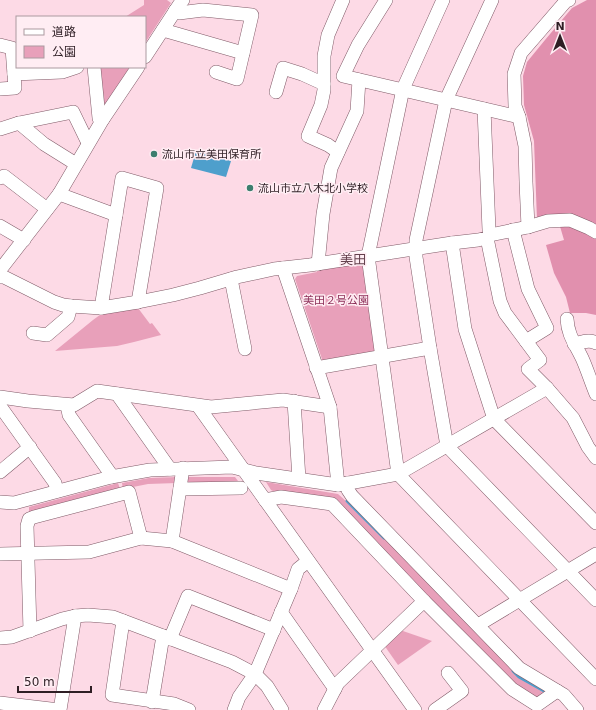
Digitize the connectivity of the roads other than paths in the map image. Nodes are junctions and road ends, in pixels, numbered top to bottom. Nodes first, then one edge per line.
1 (183, 0) edge
2 (343, 0) edge
3 (386, 0) edge
4 (443, 0) edge
5 (492, 0) edge
6 (567, 0) edge
7 (175, 11) junction
8 (163, 30) junction
9 (0, 45) edge
10 (243, 52) junction
11 (146, 56) edge
12 (74, 68) edge
13 (94, 68) edge
14 (137, 68) edge
15 (216, 72) dead end
16 (14, 74) junction
17 (359, 80) junction
18 (324, 84) junction
19 (0, 89) edge
20 (403, 89) junction
21 (276, 92) dead end
22 (446, 100) junction
23 (484, 109) junction
24 (519, 117) junction
25 (103, 119) junction
26 (20, 123) junction
27 (0, 129) edge
28 (88, 143) junction
29 (338, 152) junction
30 (76, 164) junction
31 (0, 178) edge
32 (59, 194) junction
33 (47, 209) junction
34 (116, 215) junction
35 (0, 226) edge
36 (528, 227) junction
37 (513, 230) junction
38 (596, 232) edge
39 (488, 236) junction
40 (24, 240) junction
41 (452, 243) junction
42 (415, 249) junction
43 (368, 256) junction
44 (318, 264) junction
45 (283, 268) junction
46 (0, 270) edge
47 (0, 277) edge
48 (231, 279) junction
49 (138, 302) junction
50 (71, 306) junction
51 (101, 308) junction
52 (567, 319) dead end
53 (34, 333) dead end
54 (526, 341) junction
55 (596, 343) edge
56 (574, 344) junction
57 (430, 348) junction
58 (245, 350) dead end
59 (381, 356) junction
60 (316, 368) junction
61 (547, 388) junction
62 (117, 394) junction
63 (596, 394) edge
64 (2, 401) edge
65 (294, 402) junction
66 (67, 405) junction
67 (198, 406) junction
68 (330, 407) junction
69 (494, 419) junction
70 (447, 446) junction
71 (30, 447) junction
72 (596, 458) edge
73 (177, 469) junction
74 (243, 470) junction
75 (0, 472) edge
76 (398, 474) junction
77 (111, 477) junction
78 (299, 479) junction
79 (343, 484) junction
80 (240, 488) dead end
81 (180, 489) junction
82 (57, 491) junction
83 (265, 500) junction
84 (0, 502) edge
85 (596, 523) edge
86 (141, 538) junction
87 (172, 541) junction
88 (27, 553) junction
89 (0, 554) edge
90 (596, 554) edge
91 (308, 561) junction
92 (568, 572) junction
93 (291, 590) junction
94 (520, 600) junction
95 (596, 600) edge
96 (424, 601) junction
97 (281, 612) junction
98 (75, 616) junction
99 (123, 621) junction
100 (478, 625) junction
101 (274, 630) junction
102 (30, 631) junction
103 (166, 637) junction
104 (0, 638) edge
105 (372, 651) junction
106 (448, 673) dead end
107 (255, 674) junction
108 (596, 679) edge
109 (335, 689) junction
110 (557, 691) junction
111 (0, 702) edge
112 (152, 702) junction
113 (60, 710) edge
114 (189, 710) edge
115 (234, 710) edge
116 (282, 710) edge
117 (324, 710) edge
118 (415, 710) edge
119 (435, 710) edge
120 (577, 710) edge

1 - 7 street
2 - 18 street
3 - 17 street
4 - 20 street
5 - 22 street
6 - 24 street
7 - 8 street
7 - 10 street
8 - 10 street
8 - 11 street
9 - 16 street
10 - 15 street
12 - 16 street
13 - 25 street
14 - 25 street
16 - 19 street
17 - 20 street
17 - 29 street
18 - 21 street
18 - 29 street
20 - 22 street
20 - 43 street
22 - 23 street
22 - 42 street
23 - 24 street
23 - 39 street
24 - 36 street
25 - 28 street
26 - 27 street
26 - 28 street
26 - 30 street
28 - 30 street
29 - 44 street
30 - 32 street
31 - 33 street
32 - 33 street
32 - 34 street
33 - 40 street
34 - 49 street
34 - 51 street
35 - 40 street
36 - 37 street
36 - 38 street
37 - 39 street
37 - 54 street
39 - 41 street
39 - 54 street
40 - 46 street
41 - 42 street
41 - 69 street
42 - 43 street
42 - 57 street
43 - 44 street
43 - 59 street
44 - 45 street
45 - 48 street
45 - 60 street
47 - 50 street
48 - 49 street
48 - 58 street
49 - 51 street
50 - 51 street
50 - 53 street
52 - 56 street
54 - 61 street
55 - 56 street
56 - 63 street
57 - 59 street
57 - 70 street
59 - 60 street
59 - 76 street
60 - 68 street
61 - 69 street
61 - 72 street
62 - 66 street
62 - 67 street
62 - 73 street
64 - 66 street
64 - 71 street
65 - 67 street
65 - 68 street
65 - 78 street
66 - 77 street
67 - 74 street
68 - 79 street
69 - 70 street
69 - 85 street
70 - 76 street
70 - 92 street
71 - 75 street
71 - 82 street
73 - 74 street
73 - 77 street
73 - 81 street
74 - 78 street
74 - 83 street
76 - 79 street
76 - 94 street
77 - 82 street
78 - 79 street
79 - 100 street
80 - 81 street
81 - 87 street
82 - 84 street
83 - 91 street
83 - 96 street
86 - 87 street
86 - 88 street
86 - 88 street
87 - 93 street
88 - 89 street
88 - 102 street
90 - 92 street
91 - 93 street
91 - 105 street
92 - 94 street
92 - 95 street
93 - 97 street
94 - 100 street
94 - 108 street
96 - 105 street
96 - 110 street
97 - 101 street
97 - 109 street
98 - 99 street
98 - 102 street
98 - 113 street
99 - 103 street
99 - 112 street
100 - 110 street
101 - 103 street
101 - 107 street
102 - 104 street
103 - 107 street
103 - 112 street
105 - 109 street
105 - 118 street
106 - 119 street
107 - 115 street
107 - 116 street
109 - 117 street
110 - 120 street
111 - 113 street
112 - 114 street

